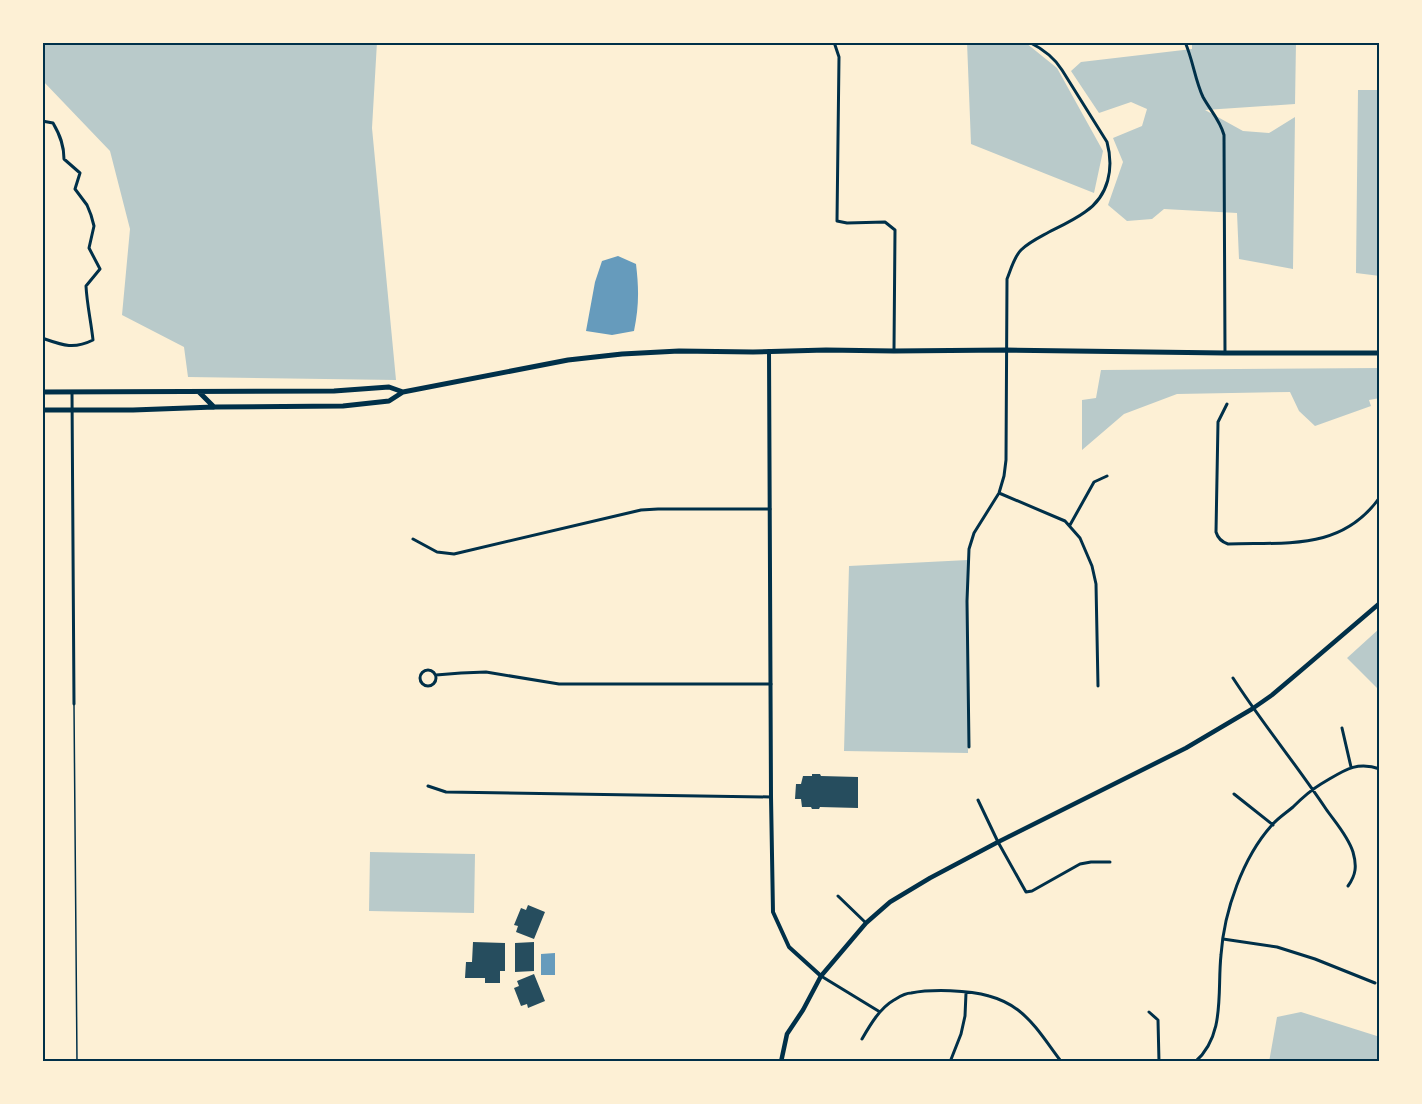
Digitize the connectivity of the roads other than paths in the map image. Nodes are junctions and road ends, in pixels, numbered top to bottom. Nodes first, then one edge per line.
1 (834, 42) edge
2 (1029, 42) edge
3 (1185, 42) edge
4 (42, 121) edge
5 (42, 338) edge
6 (1006, 350) junction
7 (769, 351) junction
8 (894, 351) junction
9 (1380, 352) edge
10 (1225, 353) junction
11 (42, 392) edge
12 (72, 392) junction
13 (199, 392) junction
14 (404, 392) junction
15 (1227, 404) dead end
16 (214, 407) junction
17 (42, 410) edge
18 (73, 410) junction
19 (1107, 476) dead end
20 (999, 493) junction
21 (1380, 497) edge
22 (770, 509) junction
23 (1070, 525) junction
24 (413, 539) dead end
25 (1380, 603) edge
26 (436, 675) junction
27 (1233, 678) dead end
28 (771, 684) junction
29 (1098, 686) dead end
30 (74, 704) joint
31 (1252, 709) junction
32 (1342, 728) dead end
33 (969, 747) dead end
34 (1351, 767) junction
35 (1380, 769) edge
36 (428, 786) dead end
37 (1313, 789) junction
38 (1234, 794) dead end
39 (771, 797) junction
40 (978, 800) dead end
41 (1273, 825) junction
42 (998, 842) junction
43 (1110, 862) dead end
44 (1348, 886) dead end
45 (838, 896) dead end
46 (866, 923) junction
47 (1222, 939) junction
48 (820, 976) junction
49 (1375, 982) dead end
50 (966, 993) junction
51 (880, 1012) junction
52 (1149, 1012) dead end
53 (862, 1039) dead end
54 (1060, 1061) edge
55 (77, 1062) edge
56 (781, 1062) edge
57 (950, 1062) edge
58 (1159, 1062) edge
59 (1195, 1062) edge

1 - 8 street
2 - 6 street
3 - 10 street
4 - 5 street
6 - 8 main road
6 - 10 main road
6 - 20 street
7 - 8 main road
7 - 14 main road
7 - 22 street
9 - 10 main road
11 - 12 main road
12 - 13 main road
12 - 18 street
13 - 14 main road
13 - 16 main road
14 - 16 main road
15 - 21 street
16 - 18 main road
17 - 18 main road
18 - 30 street
19 - 23 street
20 - 23 street
20 - 33 street
22 - 24 street
22 - 28 street
23 - 29 street
25 - 31 main road
26 - 26 street
26 - 28 street
27 - 31 street
28 - 39 street
30 - 55 lane
31 - 37 street
31 - 42 main road
32 - 34 street
34 - 35 street
34 - 37 street
36 - 39 street
37 - 41 street
37 - 44 street
38 - 41 street
39 - 48 street
40 - 42 street
41 - 47 street
42 - 43 street
42 - 46 main road
45 - 46 street
46 - 48 main road
47 - 49 street
47 - 59 street
48 - 51 street
48 - 56 main road
50 - 51 street
50 - 54 street
50 - 57 street
51 - 53 street
52 - 58 street

